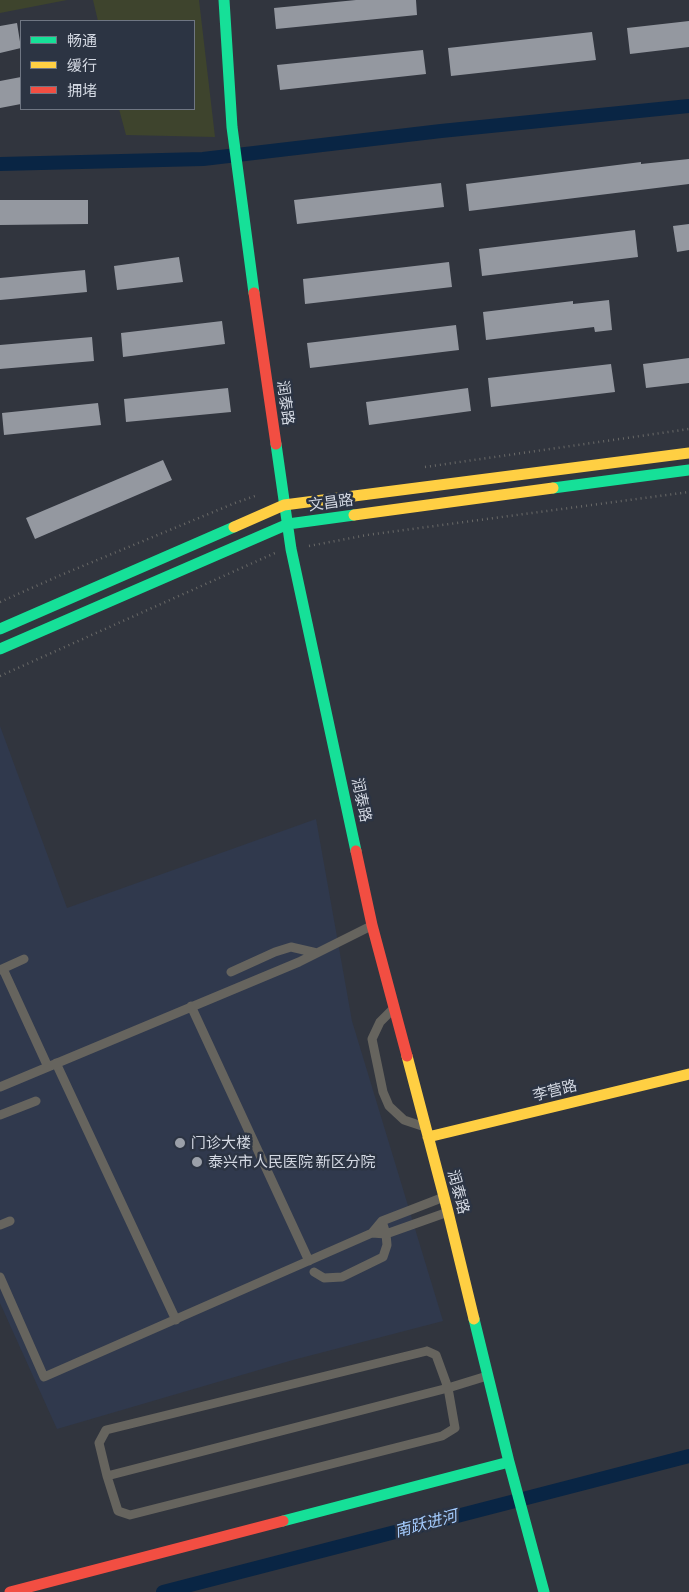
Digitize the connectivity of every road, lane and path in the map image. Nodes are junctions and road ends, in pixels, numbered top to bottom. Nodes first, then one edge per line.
1 (224, 0) edge
2 (689, 452) edge
3 (689, 470) edge
4 (689, 492) edge
5 (284, 505) junction
6 (288, 524) junction
7 (291, 549) junction
8 (0, 629) edge
9 (0, 649) edge
10 (0, 676) edge
11 (372, 925) junction
12 (317, 953) junction
13 (24, 959) dead end
14 (2, 969) edge
15 (231, 972) dead end
16 (191, 1006) junction
17 (394, 1008) junction
18 (52, 1065) junction
19 (689, 1074) edge
20 (0, 1087) edge
21 (36, 1100) dead end
22 (0, 1115) edge
23 (426, 1132) junction
24 (444, 1197) junction
25 (448, 1212) junction
26 (382, 1220) junction
27 (10, 1221) dead end
28 (0, 1226) edge
29 (372, 1233) junction
30 (386, 1234) junction
31 (309, 1261) junction
32 (314, 1272) dead end
33 (0, 1277) edge
34 (176, 1320) junction
35 (488, 1376) junction
36 (448, 1388) junction
37 (510, 1462) junction
38 (107, 1476) junction
39 (10, 1592) edge
40 (544, 1592) edge

1 - 5 street, 润泰路
2 - 5 street, 文昌路
3 - 6 street, 文昌路
4 - 7 path
5 - 6 street, 润泰路
5 - 8 street, 文昌路
6 - 7 street, 润泰路
6 - 9 street, 文昌路
7 - 10 path
7 - 11 street, 润泰路
11 - 12 lane
11 - 17 street, 润泰路
12 - 15 lane
12 - 16 lane
13 - 14 lane
14 - 18 lane
16 - 18 lane
16 - 31 lane
17 - 23 street, 润泰路
17 - 23 lane
18 - 20 lane
18 - 34 lane
19 - 23 street, 李营路
21 - 22 lane
23 - 24 street, 润泰路
24 - 25 street, 润泰路
24 - 26 lane
25 - 30 lane
25 - 35 street, 润泰路
26 - 29 lane
26 - 30 lane
27 - 28 lane
29 - 30 lane
29 - 31 lane
30 - 32 lane
31 - 34 lane
33 - 34 lane
35 - 36 lane
35 - 37 street, 润泰路
36 - 38 lane
36 - 38 lane
36 - 38 lane
37 - 39 street
37 - 40 street, 润泰路

